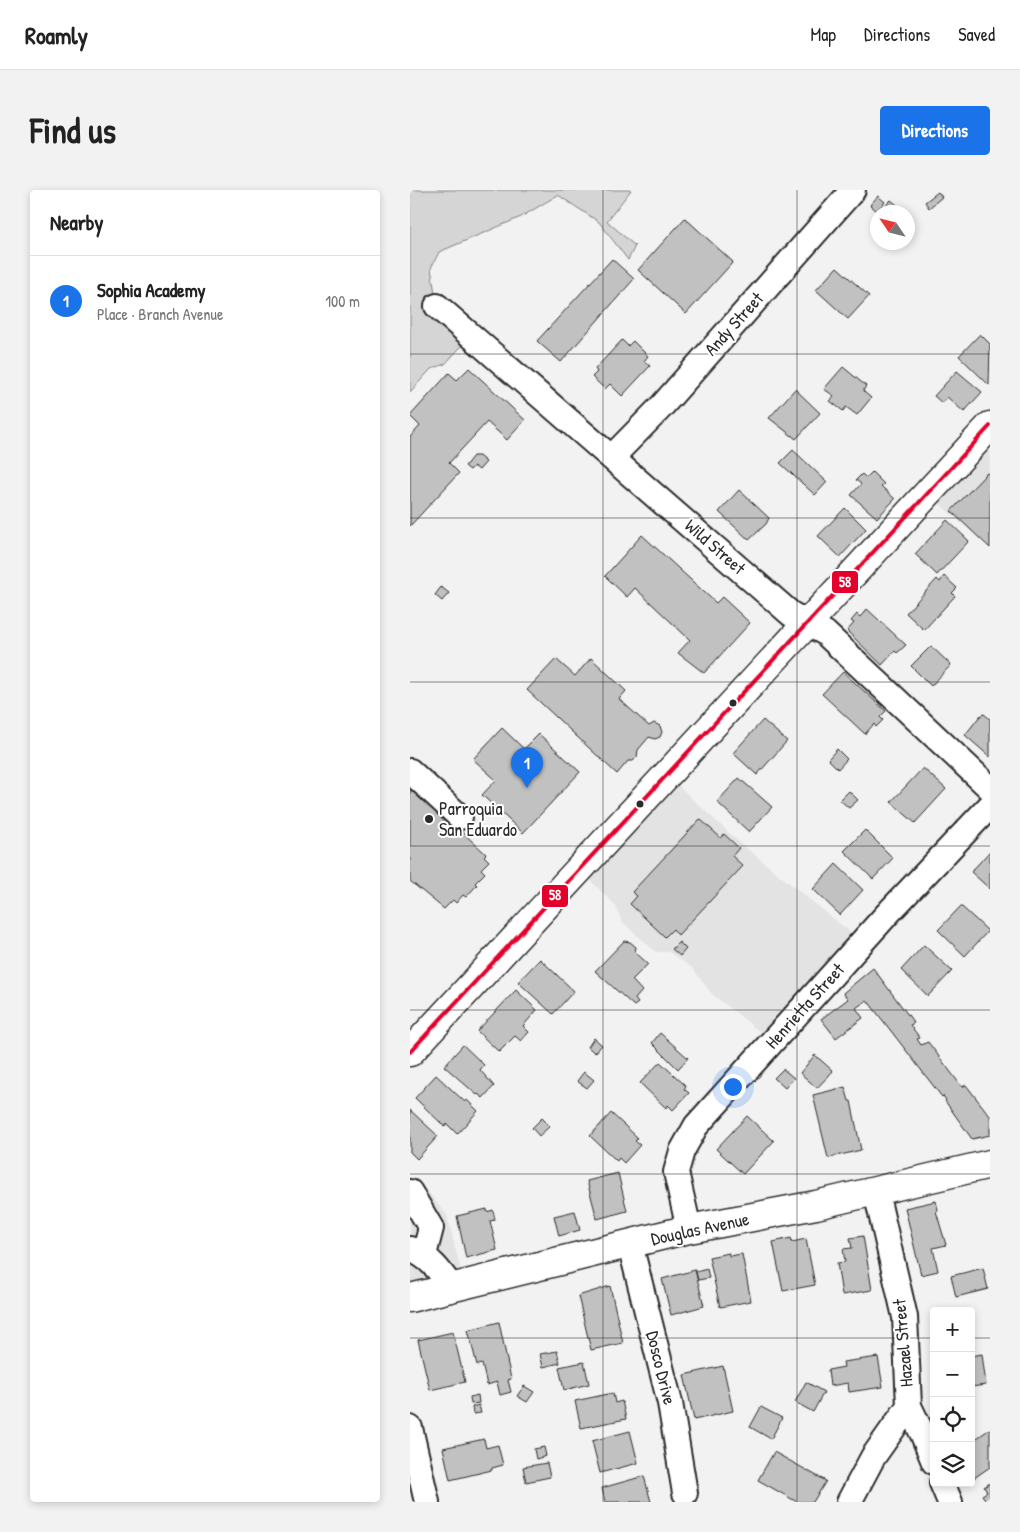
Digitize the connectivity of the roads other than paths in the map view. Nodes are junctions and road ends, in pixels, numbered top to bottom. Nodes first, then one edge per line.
1 (853, 190) edge
2 (437, 306) dead end
3 (990, 426) edge
4 (612, 457) junction
5 (807, 624) junction
6 (410, 771) edge
7 (990, 788) edge
8 (990, 806) edge
9 (460, 817) dead end
10 (410, 1052) edge
11 (990, 1164) edge
12 (410, 1192) edge
13 (876, 1192) junction
14 (689, 1229) junction
15 (630, 1244) junction
16 (417, 1252) edge
17 (452, 1288) junction
18 (410, 1298) edge
19 (909, 1406) junction
20 (410, 1428) edge
21 (930, 1451) edge
22 (944, 1487) edge
23 (685, 1493) dead end
24 (427, 1502) edge
25 (849, 1502) edge
26 (950, 1502) edge

1 - 4 street, Andy Street
2 - 4 street, Wild Street
3 - 5 main road
4 - 5 street, Wild Street
5 - 7 street, Wild Street
5 - 10 main road
6 - 9 street
8 - 14 street, Henrietta Street
11 - 13 main road, Douglas Avenue
12 - 16 street
13 - 14 main road, Douglas Avenue
13 - 19 street, Hazael Street
14 - 15 main road, Douglas Avenue
15 - 17 main road, Douglas Avenue
15 - 23 street, Dosco Drive
16 - 17 street
17 - 18 main road, Douglas Avenue
19 - 21 street, Hazael Street
19 - 25 street
20 - 24 street
22 - 26 street

